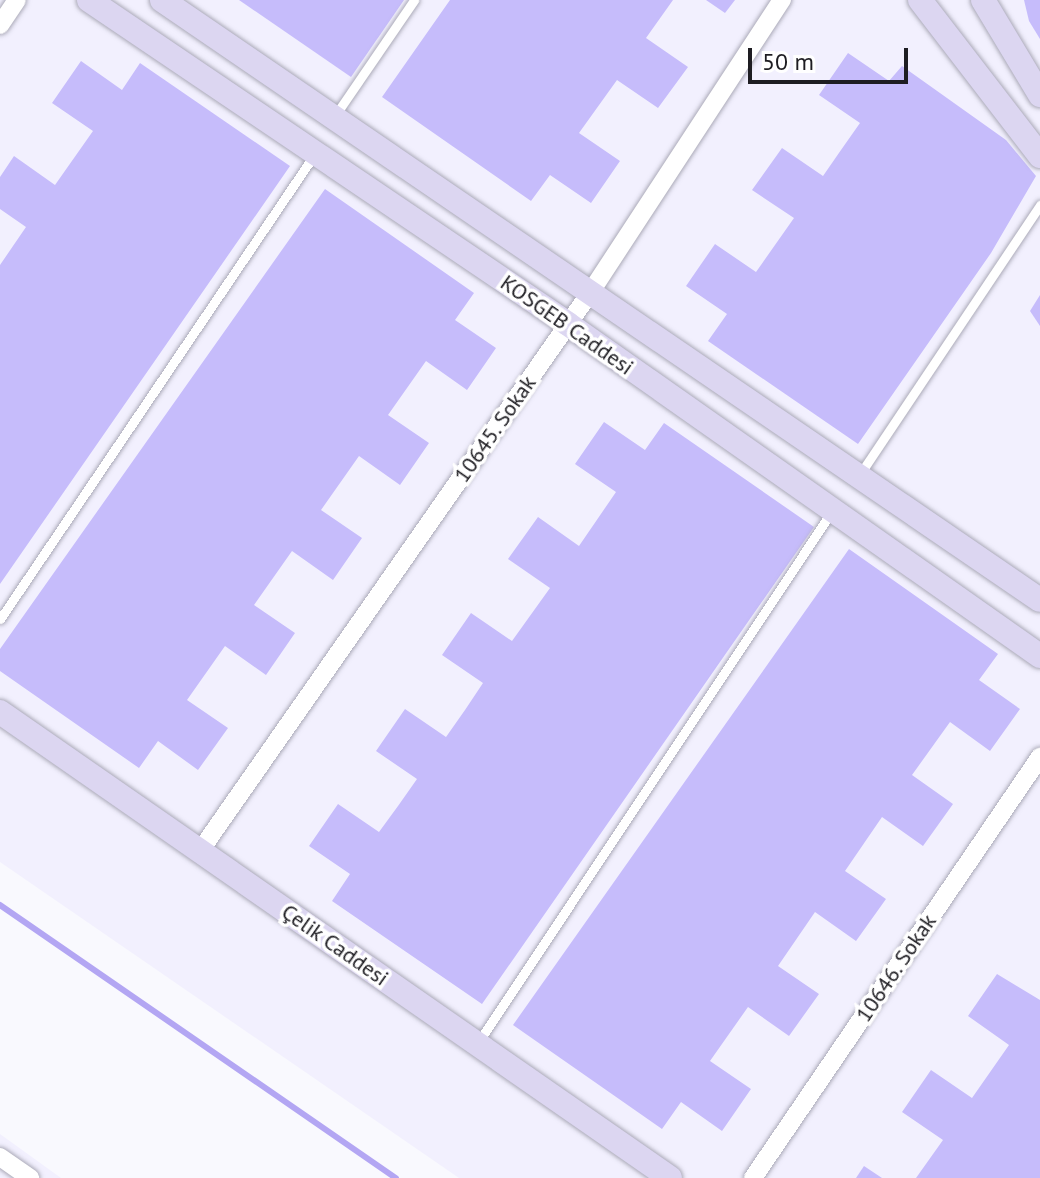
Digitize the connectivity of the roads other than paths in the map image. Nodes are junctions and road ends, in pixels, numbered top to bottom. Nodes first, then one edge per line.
1 (17, 0) edge
2 (89, 0) edge
3 (162, 0) edge
4 (414, 0) edge
5 (782, 0) edge
6 (920, 0) edge
7 (983, 0) edge
8 (0, 25) edge
9 (1040, 95) edge
10 (334, 117) junction
11 (315, 154) junction
12 (1040, 156) edge
13 (1040, 205) edge
14 (592, 290) junction
15 (568, 324) junction
16 (860, 474) junction
17 (832, 511) junction
18 (1040, 600) edge
19 (0, 619) edge
20 (1040, 656) edge
21 (0, 712) edge
22 (1040, 757) edge
23 (200, 851) junction
24 (477, 1044) junction
25 (0, 1157) edge
26 (19, 1175) edge
27 (670, 1178) edge
28 (753, 1178) edge

1 - 8 street
2 - 11 main road, KOSGEB Caddesi
3 - 10 main road, KOSGEB Caddesi
4 - 10 lane
5 - 14 street, 10645. Sokak
6 - 12 main road
7 - 9 main road
10 - 14 main road, KOSGEB Caddesi
11 - 15 main road, KOSGEB Caddesi
11 - 19 lane
13 - 16 lane
14 - 15 street, 10645. Sokak
14 - 16 main road, KOSGEB Caddesi
15 - 17 main road, KOSGEB Caddesi
15 - 23 street, 10645. Sokak
16 - 18 main road, KOSGEB Caddesi
17 - 20 main road, KOSGEB Caddesi
17 - 24 lane
21 - 23 main road, Çelik Caddesi
22 - 28 street, 10646. Sokak
23 - 24 main road, Çelik Caddesi
24 - 27 main road, Çelik Caddesi
25 - 26 street

